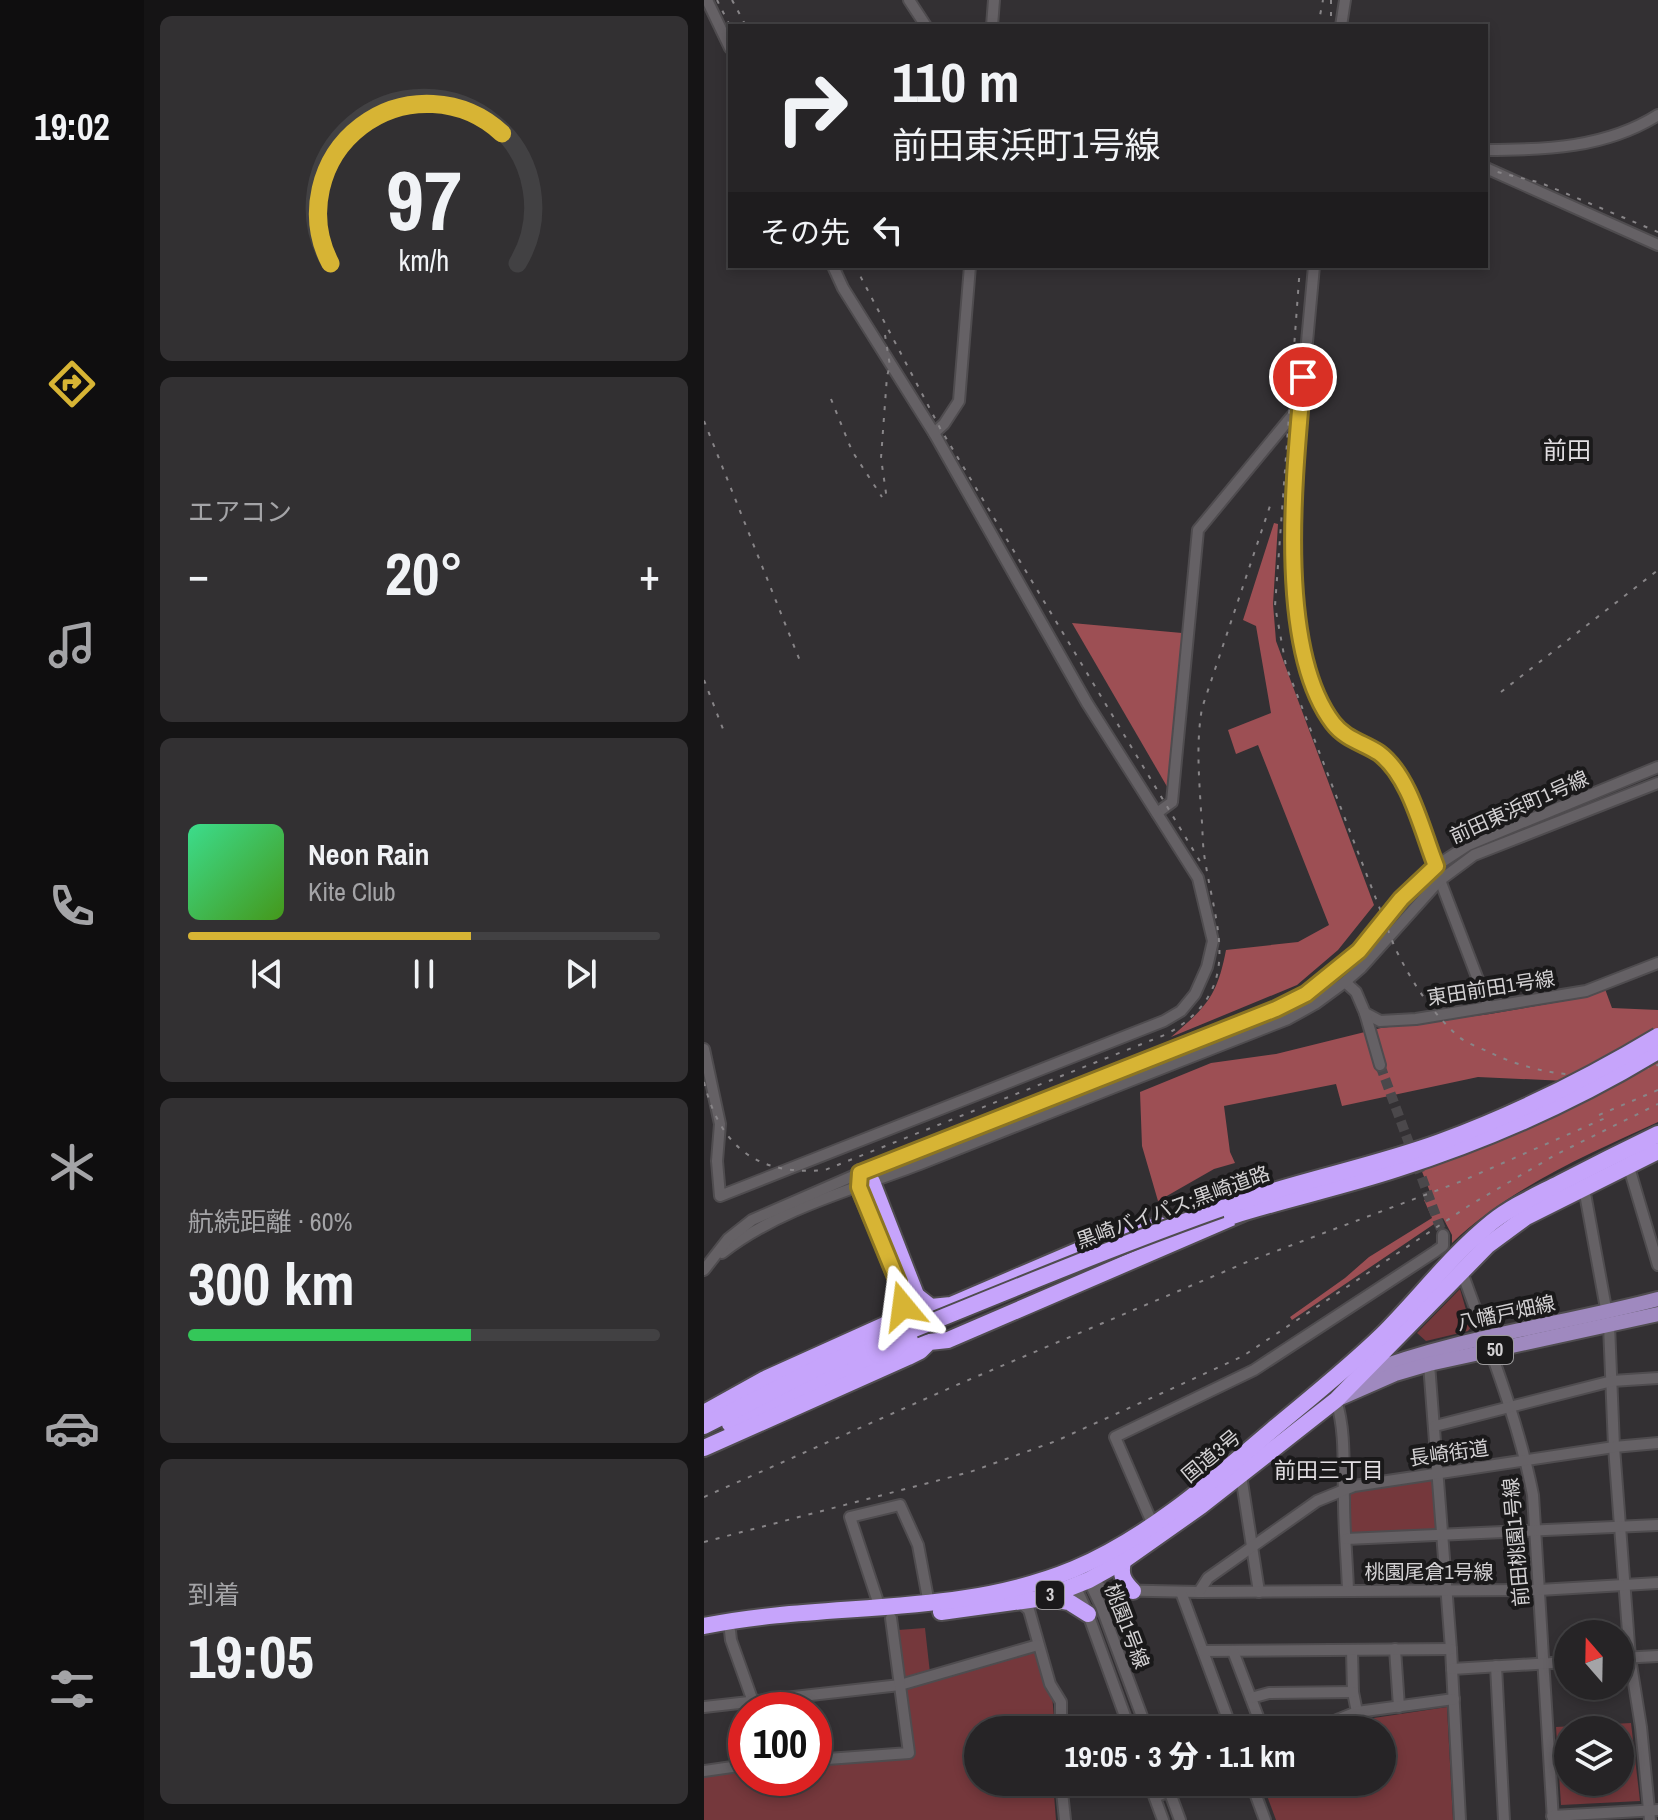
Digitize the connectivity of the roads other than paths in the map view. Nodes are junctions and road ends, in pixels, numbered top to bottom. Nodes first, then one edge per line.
1 (707, 0) edge
2 (909, 0) edge
3 (994, 0) edge
4 (1345, 0) edge
5 (925, 24) edge
6 (992, 24) edge
7 (1341, 24) edge
8 (728, 44) edge
9 (1658, 115) edge
10 (1488, 150) edge
11 (1488, 169) edge
12 (1658, 245) edge
13 (834, 268) edge
14 (970, 268) edge
15 (1314, 268) edge
16 (1301, 404) junction
17 (934, 433) junction
18 (1658, 767) edge
19 (1658, 783) edge
20 (1157, 813) junction
21 (1436, 866) junction
22 (1439, 881) junction
23 (1658, 963) edge
24 (1345, 982) junction
25 (1488, 1006) junction
26 (1365, 1013) junction
27 (1658, 1036) edge
28 (704, 1049) edge
29 (1658, 1051) edge
30 (1380, 1065) tunnel mouth
31 (1658, 1134) edge
32 (1658, 1151) edge
33 (1628, 1164) junction
34 (864, 1181) junction
35 (1584, 1188) junction
36 (1250, 1205) junction
37 (1658, 1221) edge
38 (1646, 1224) junction
39 (1443, 1235) dead end
40 (1658, 1265) edge
41 (708, 1266) edge
42 (1462, 1272) junction
43 (898, 1282) junction
44 (917, 1296) junction
45 (1658, 1299) edge
46 (1658, 1314) edge
47 (1608, 1318) junction
48 (929, 1342) junction
49 (1488, 1345) junction
50 (1429, 1364) junction
51 (1363, 1373) junction
52 (1658, 1378) edge
53 (1612, 1381) junction
54 (1321, 1391) junction
55 (1336, 1400) junction
56 (1508, 1406) junction
57 (704, 1413) edge
58 (704, 1426) edge
59 (1435, 1426) junction
60 (704, 1439) edge
61 (1658, 1443) edge
62 (1614, 1447) junction
63 (704, 1448) edge
64 (1525, 1460) junction
65 (1439, 1473) junction
66 (1241, 1475) junction
67 (1344, 1490) junction
68 (1153, 1525) junction
69 (1658, 1525) edge
70 (1620, 1526) junction
71 (1535, 1530) junction
72 (1442, 1535) junction
73 (1346, 1539) junction
74 (1253, 1545) junction
75 (1123, 1561) junction
76 (1074, 1569) junction
77 (1658, 1583) edge
78 (1082, 1584) junction
79 (1625, 1585) junction
80 (1105, 1590) junction
81 (1348, 1590) junction
82 (1446, 1590) junction
83 (1539, 1590) junction
84 (1133, 1591) junction
85 (1181, 1592) junction
86 (1199, 1592) junction
87 (1259, 1592) junction
88 (1044, 1598) junction
89 (1019, 1601) junction
90 (929, 1604) junction
91 (1094, 1610) junction
92 (885, 1613) junction
93 (1625, 1620) edge
94 (704, 1626) edge
95 (730, 1631) junction
96 (704, 1637) edge
97 (1038, 1645) junction
98 (1395, 1649) junction
99 (1451, 1649) junction
100 (1352, 1650) junction
101 (1203, 1651) junction
102 (1233, 1651) junction
103 (1658, 1656) edge
104 (1634, 1657) edge
105 (1543, 1663) junction
106 (1554, 1663) edge
107 (1496, 1666) junction
108 (1452, 1669) junction
109 (900, 1685) junction
110 (749, 1692) edge
111 (1353, 1692) junction
112 (832, 1694) edge
113 (1634, 1697) edge
114 (1251, 1698) junction
115 (1454, 1699) junction
116 (728, 1706) edge
117 (704, 1707) edge
118 (1399, 1707) junction
119 (1357, 1712) junction
120 (1061, 1716) edge
121 (1126, 1716) edge
122 (1141, 1716) edge
123 (1227, 1716) edge
124 (1258, 1716) edge
125 (1347, 1716) edge
126 (832, 1759) edge
127 (728, 1768) edge
128 (704, 1771) edge
129 (1062, 1796) edge
130 (1172, 1796) edge
131 (1256, 1796) edge
132 (1155, 1797) edge
133 (1653, 1814) edge
134 (1552, 1818) edge
135 (1065, 1820) edge
136 (1163, 1820) edge
137 (1180, 1820) edge
138 (1265, 1820) edge
139 (1460, 1820) edge
140 (1504, 1820) edge

1 - 8 street
2 - 5 street
3 - 6 street
4 - 7 street
9 - 10 street
11 - 12 street
13 - 17 street
14 - 17 street
15 - 16 street
16 - 20 street
16 - 21 street
17 - 20 street
18 - 21 street, 前田東浜町1号線
19 - 22 street, 前田東浜町1号線
20 - 28 street
21 - 22 street
21 - 34 street, 前田東浜町1号線
22 - 24 street, 前田東浜町1号線
22 - 25 street
23 - 25 street, 東田前田1号線
24 - 26 street
24 - 34 street, 前田東浜町1号線
25 - 26 street, 東田前田1号線
26 - 30 street
27 - 36 highway, 黒崎バイパス;黒崎道路, bridge
29 - 36 highway, 黒崎バイパス;黒崎道路, bridge
31 - 54 highway, 国道3号 / 3
32 - 33 highway, 国道3号 / 3
33 - 35 highway, 国道3号 / 3
33 - 38 street
34 - 41 street, 前田東浜町1号線
34 - 43 highway
34 - 44 highway
35 - 42 highway, 国道3号 / 3
35 - 47 street
36 - 44 highway, bridge
36 - 48 highway, bridge
36 - 58 highway, 黒崎バイパス;黒崎道路, bridge
36 - 60 highway, 黒崎バイパス;黒崎道路, bridge
37 - 38 street
38 - 40 street
39 - 68 street
42 - 49 street, 前田桃園1号線
42 - 51 highway, 国道3号 / 3
43 - 48 highway
43 - 57 highway
44 - 48 highway
45 - 47 main road, 八幡戸畑線 / 50
46 - 47 main road, 八幡戸畑線 / 50
47 - 49 main road, 八幡戸畑線 / 50
47 - 53 street
48 - 63 highway
49 - 50 main road, 八幡戸畑線 / 50
49 - 51 main road, 八幡戸畑線 / 50
49 - 56 street, 前田桃園1号線
50 - 55 main road, 八幡戸畑線 / 50
50 - 59 street
51 - 54 main road, 八幡戸畑線 / 50
51 - 55 highway, 国道3号 / 3
52 - 53 street
53 - 56 street
53 - 62 street
54 - 68 highway, 国道3号 / 3
55 - 66 highway, 国道3号 / 3
55 - 67 street
56 - 59 street
56 - 64 street, 前田桃園1号線
59 - 65 street
61 - 62 street, 長崎街道
62 - 64 street, 長崎街道
62 - 70 street
64 - 65 street, 長崎街道
64 - 71 street, 前田桃園1号線
65 - 67 street, 長崎街道
65 - 72 street
66 - 74 street
66 - 75 highway, 国道3号 / 3
67 - 73 street
67 - 74 street, 長崎街道
68 - 76 highway, 国道3号 / 3
69 - 70 street
70 - 71 street
70 - 79 street
71 - 72 street
71 - 83 street, 前田桃園1号線
72 - 73 street
72 - 82 street
73 - 81 street
74 - 86 street, 長崎街道
74 - 87 street
75 - 78 highway, 国道3号 / 3
75 - 84 highway
76 - 78 street, 桃園1号線
76 - 90 highway, 国道3号 / 3
77 - 79 street, 桃園尾倉1号線
78 - 80 street
78 - 88 highway, 国道3号 / 3
78 - 91 street, 桃園1号線
78 - 91 street, 桃園1号線
79 - 83 street, 桃園尾倉1号線
79 - 93 street
80 - 84 street
80 - 91 street
81 - 82 street, 桃園尾倉1号線
81 - 87 street, 桃園尾倉1号線
82 - 83 street, 桃園尾倉1号線
82 - 99 street
83 - 105 street, 前田桃園1号線
84 - 85 street
85 - 86 street
85 - 101 street
86 - 87 street, 桃園尾倉1号線
88 - 89 highway, 国道3号 / 3
88 - 91 highway
89 - 92 highway, 国道3号 / 3
89 - 97 street
90 - 92 highway, 国道3号 / 3
90 - 92 street
91 - 121 street, 桃園1号線
91 - 122 street, 桃園1号線
92 - 94 highway, 国道3号 / 3
92 - 95 highway, 国道3号 / 3
92 - 109 street
95 - 96 highway, 国道3号 / 3
95 - 110 street
97 - 109 street
97 - 120 street
98 - 99 street
98 - 100 street
98 - 118 street
99 - 108 street
100 - 102 street
100 - 111 street
101 - 102 street
101 - 123 street
102 - 114 street
103 - 104 street
105 - 106 street
105 - 107 street
105 - 134 street, 前田桃園1号線
107 - 108 street
107 - 140 street
108 - 115 street
109 - 112 street
109 - 126 street
111 - 114 street
111 - 119 street
113 - 133 street
114 - 124 street
115 - 118 street
115 - 139 street
116 - 117 street
118 - 119 street
119 - 125 street
127 - 128 street
129 - 135 street
130 - 137 street
131 - 138 street
132 - 136 street
133 - 134 street

